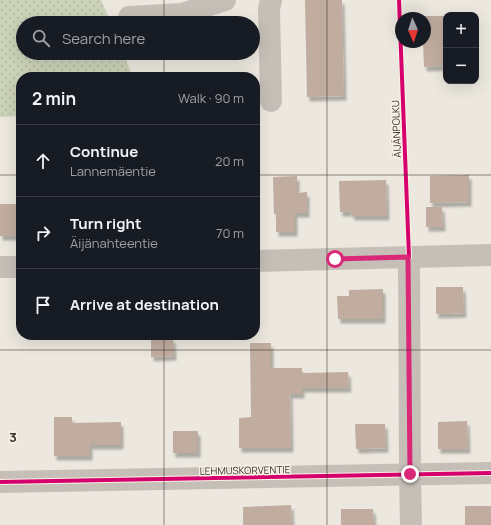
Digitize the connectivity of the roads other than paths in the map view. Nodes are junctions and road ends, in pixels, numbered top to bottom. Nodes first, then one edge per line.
1 (225, 0) edge
2 (271, 0) edge
3 (147, 16) edge
4 (271, 101) dead end
5 (491, 255) edge
6 (408, 257) junction
7 (260, 261) edge
8 (0, 267) edge
9 (16, 267) edge
10 (491, 473) edge
11 (410, 474) junction
12 (0, 482) edge
13 (411, 525) edge

1 - 3 street
2 - 4 street
5 - 6 street
6 - 7 street
6 - 11 street
8 - 9 street
10 - 11 street, LEHMUSKORVENTIE
11 - 12 street, LEHMUSKORVENTIE
11 - 13 street

